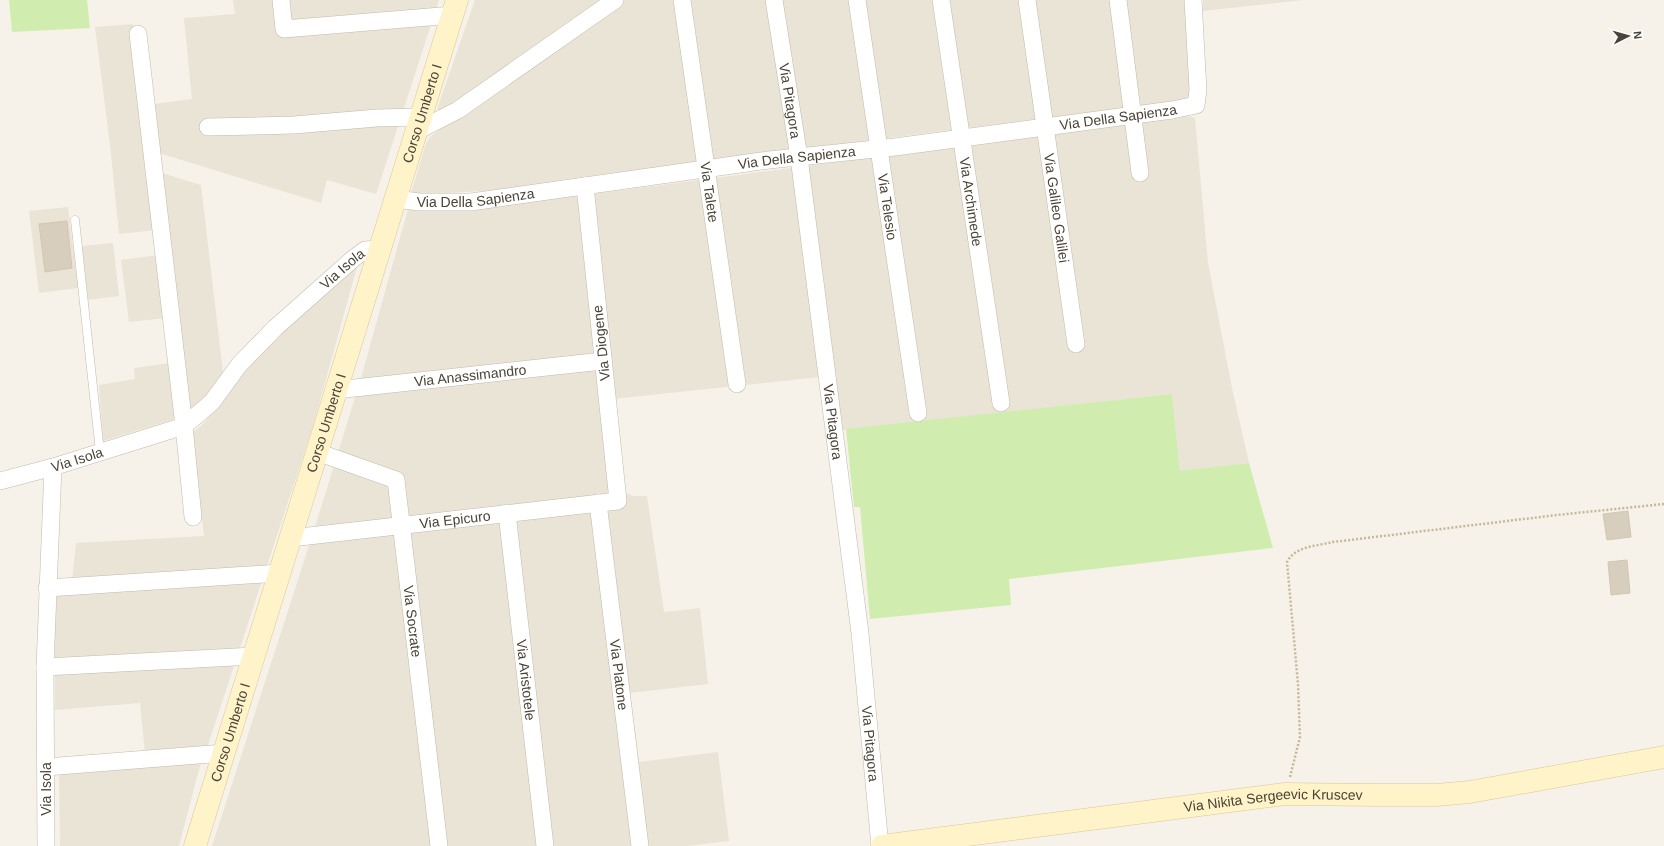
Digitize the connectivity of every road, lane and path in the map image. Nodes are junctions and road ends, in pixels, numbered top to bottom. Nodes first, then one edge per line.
1 (281, 0) edge
2 (615, 0) edge
3 (682, 0) edge
4 (774, 0) edge
5 (857, 0) edge
6 (941, 0) edge
7 (1027, 0) edge
8 (1118, 0) edge
9 (1193, 0) edge
10 (455, 7) edge
11 (138, 34) dead end
12 (1133, 114) junction
13 (419, 124) junction
14 (1044, 126) junction
15 (208, 127) dead end
16 (960, 138) junction
17 (879, 148) junction
18 (799, 157) junction
19 (707, 169) junction
20 (1140, 172) dead end
21 (585, 186) junction
22 (396, 199) junction
23 (75, 220) dead end
24 (381, 249) junction
25 (1076, 344) dead end
26 (603, 361) junction
27 (737, 384) dead end
28 (336, 390) junction
29 (1001, 403) dead end
30 (918, 413) dead end
31 (184, 426) junction
32 (100, 452) junction
33 (317, 452) junction
34 (53, 467) junction
35 (0, 481) edge
36 (618, 501) joint
37 (598, 503) junction
38 (1664, 504) edge
39 (507, 513) junction
40 (193, 517) dead end
41 (401, 525) junction
42 (291, 538) junction
43 (280, 573) junction
44 (47, 588) junction
45 (254, 656) junction
46 (45, 667) junction
47 (224, 753) junction
48 (1664, 756) edge
49 (46, 767) junction
50 (1285, 794) junction
51 (46, 846) edge
52 (195, 846) edge
53 (439, 846) edge
54 (545, 846) edge
55 (640, 846) edge
56 (881, 846) edge

1 - 10 street
2 - 13 street
3 - 19 street, Via Talete
4 - 18 street, Via Pitagora
5 - 17 street, Via Telesio
6 - 16 street, Via Archimede
7 - 14 street, Via Galileo Galilei
8 - 12 street
9 - 12 street, Via Della Sapienza
10 - 13 street, Corso Umberto I
11 - 31 street
12 - 14 street, Via Della Sapienza
12 - 20 street
13 - 15 street
13 - 22 street, Corso Umberto I
14 - 16 street, Via Della Sapienza
14 - 25 street, Via Galileo Galilei
16 - 17 street, Via Della Sapienza
16 - 29 street, Via Archimede
17 - 18 street, Via Della Sapienza
17 - 30 street, Via Telesio
18 - 19 street, Via Della Sapienza
18 - 56 street, Via Pitagora
19 - 21 street, Via Della Sapienza
19 - 27 street, Via Talete
21 - 22 street, Via Della Sapienza
21 - 26 street, Via Diogene
22 - 24 street, Corso Umberto I
23 - 32 lane
24 - 28 street, Corso Umberto I
24 - 31 street, Via Isola
26 - 28 street, Via Anassimandro
26 - 36 street, Via Diogene
28 - 33 street, Corso Umberto I
31 - 32 street, Via Isola
31 - 40 street
32 - 34 street, Via Isola
33 - 41 street, Via Socrate
33 - 42 street, Corso Umberto I
34 - 35 street
34 - 44 street, Via Isola
36 - 37 street, Via Epicuro
37 - 39 street, Via Epicuro
37 - 55 street, Via Platone
38 - 50 path
39 - 41 street, Via Epicuro
39 - 54 street, Via Aristotele
41 - 42 street, Via Epicuro
41 - 53 street, Via Socrate
42 - 43 street, Corso Umberto I
43 - 44 street
43 - 45 street, Corso Umberto I
44 - 46 street, Via Isola
45 - 46 street
45 - 47 street, Corso Umberto I
46 - 49 street, Via Isola
47 - 49 street
47 - 52 street, Corso Umberto I
48 - 50 street, Via Nikita Sergeevic Kruscev
49 - 51 street, Via Isola
50 - 56 street, Via Nikita Sergeevic Kruscev

